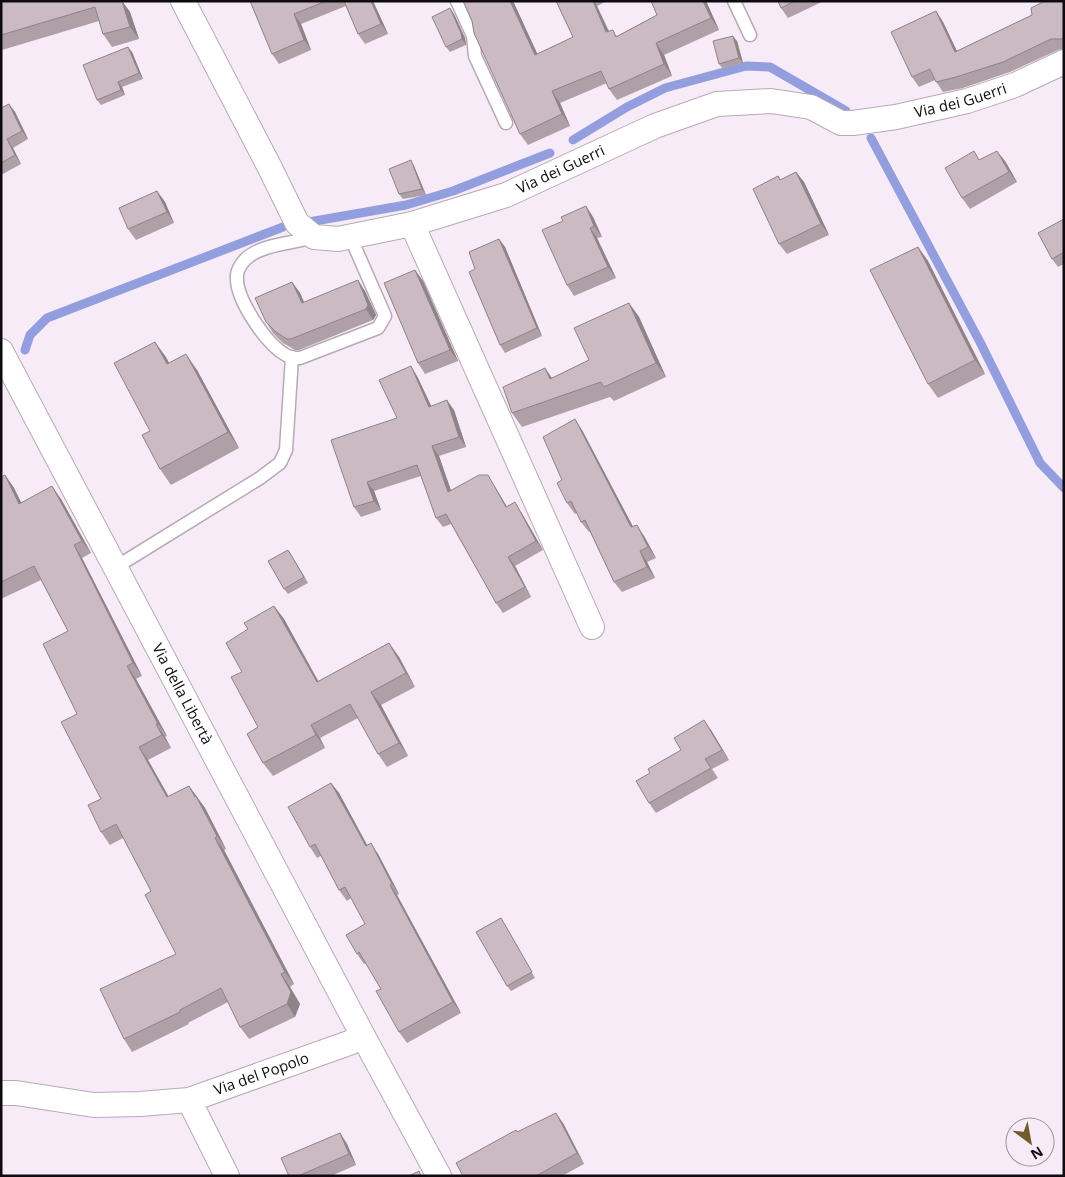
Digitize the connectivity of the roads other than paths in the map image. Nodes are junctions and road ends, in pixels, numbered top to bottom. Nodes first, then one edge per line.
1 (183, 1) edge
2 (457, 1) edge
3 (734, 1) edge
4 (750, 35) dead end
5 (1064, 62) edge
6 (506, 123) edge
7 (412, 224) junction
8 (350, 236) junction
9 (314, 237) junction
10 (1, 351) edge
11 (292, 357) junction
12 (116, 567) junction
13 (592, 627) dead end
14 (363, 1036) junction
15 (1, 1093) edge
16 (189, 1100) junction
17 (227, 1176) edge
18 (439, 1176) edge

1 - 9 street
2 - 6 lane
3 - 4 lane
5 - 7 street, Via dei Guerri
7 - 8 street, Via dei Guerri
7 - 13 street
8 - 9 street, Via dei Guerri
8 - 11 lane
9 - 11 lane
10 - 12 street, Via della Libertà
11 - 12 lane
12 - 14 street, Via della Libertà
14 - 16 street, Via del Popolo
14 - 18 street
15 - 16 street, Via del Popolo
16 - 17 street

